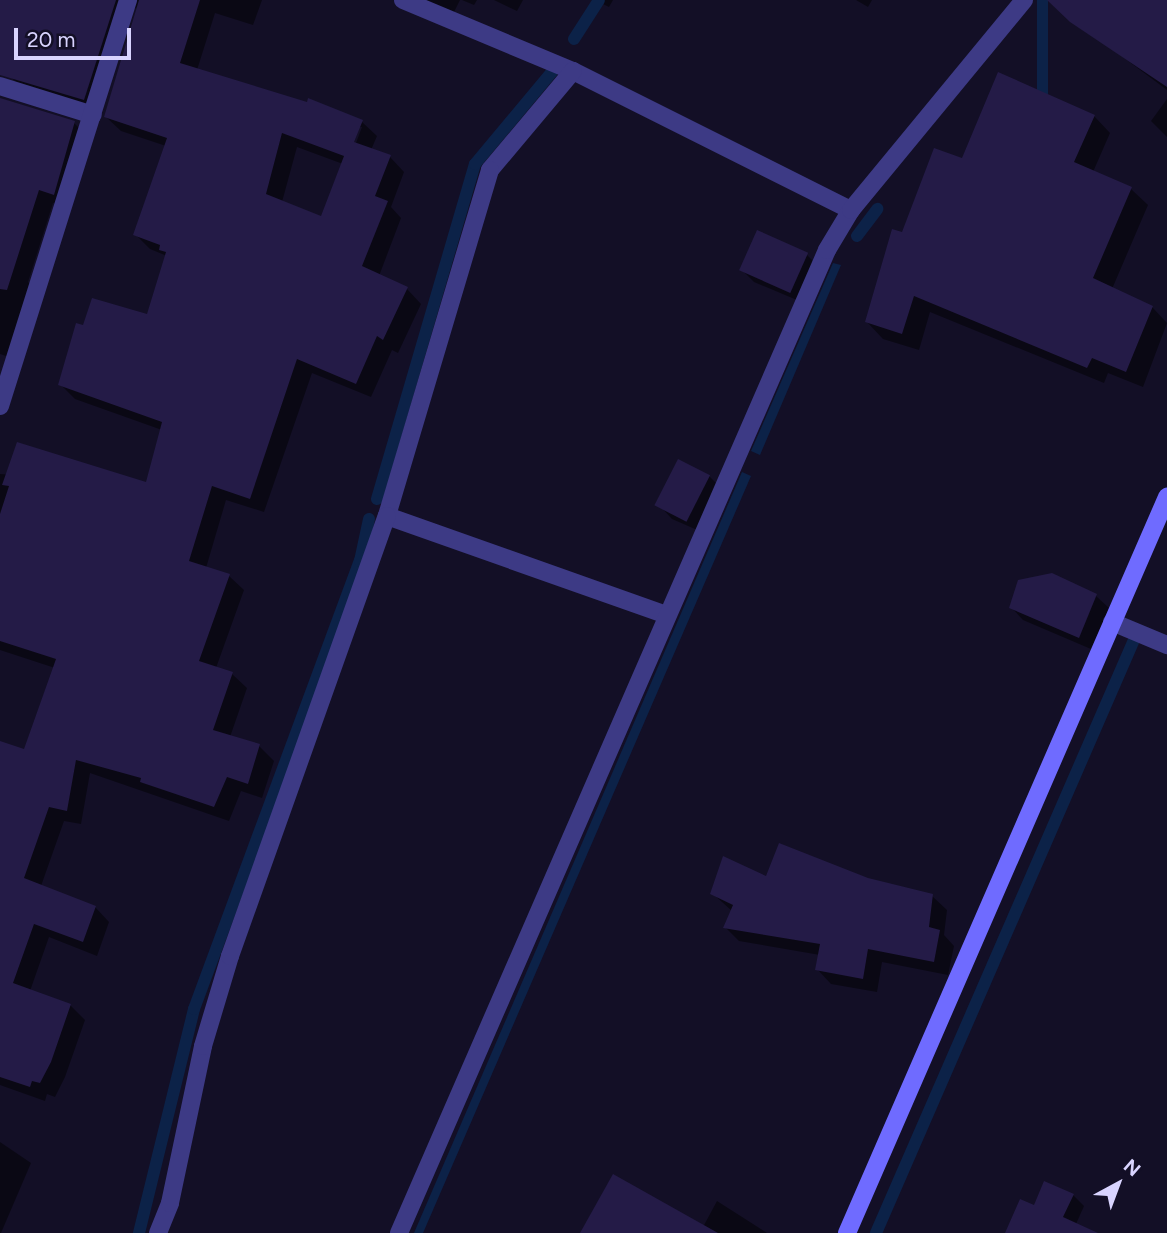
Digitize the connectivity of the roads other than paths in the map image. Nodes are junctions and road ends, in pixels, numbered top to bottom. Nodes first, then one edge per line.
1 (128, 0) edge
2 (404, 0) edge
3 (1024, 0) edge
4 (573, 71) junction
5 (0, 86) edge
6 (93, 115) junction
7 (851, 210) junction
8 (0, 406) edge
9 (1167, 497) edge
10 (387, 516) junction
11 (667, 615) junction
12 (1112, 622) junction
13 (1167, 645) edge
14 (158, 1233) edge
15 (399, 1233) edge
16 (847, 1233) edge

1 - 6 street
2 - 4 street
3 - 7 street
4 - 7 street
4 - 10 street
5 - 6 street
6 - 8 street
7 - 11 street
9 - 12 street
10 - 11 street
10 - 14 street
11 - 15 street
12 - 13 street
12 - 16 street

